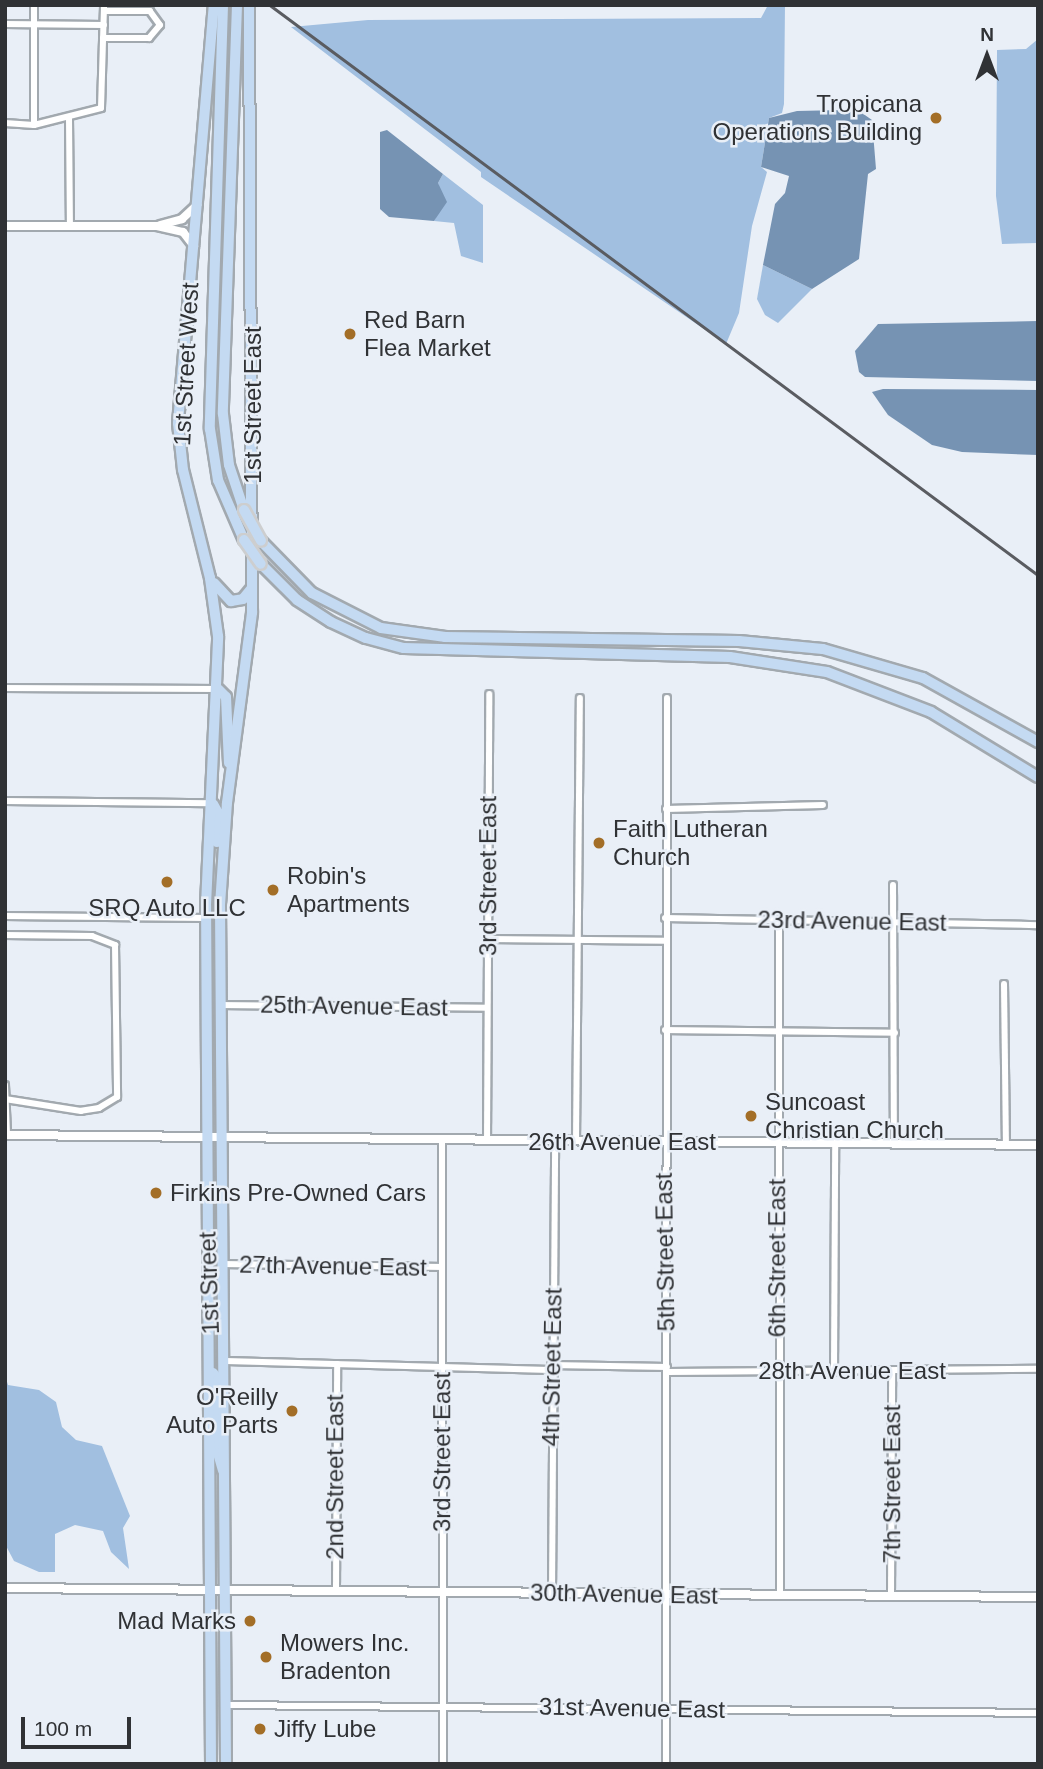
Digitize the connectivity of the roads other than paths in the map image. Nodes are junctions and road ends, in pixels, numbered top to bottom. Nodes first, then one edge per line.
1 (34, 5) edge
2 (214, 5) edge
3 (223, 5) edge
4 (237, 5) edge
5 (249, 5) edge
6 (104, 8) edge
7 (5, 24) edge
8 (34, 24) junction
9 (104, 24) junction
10 (103, 38) junction
11 (69, 118) junction
12 (5, 123) edge
13 (34, 125) junction
14 (198, 203) junction
15 (70, 225) junction
16 (5, 226) edge
17 (158, 226) junction
18 (194, 246) junction
19 (211, 578) junction
20 (253, 588) junction
21 (5, 688) edge
22 (218, 689) junction
23 (489, 694) dead end
24 (580, 698) dead end
25 (667, 698) dead end
26 (1038, 742) edge
27 (1038, 777) edge
28 (231, 779) junction
29 (5, 801) edge
30 (211, 803) junction
31 (227, 803) joint
32 (823, 805) dead end
33 (666, 809) junction
34 (893, 884) dead end
35 (5, 916) edge
36 (206, 918) junction
37 (666, 918) junction
38 (779, 920) junction
39 (895, 923) junction
40 (1038, 925) edge
41 (5, 935) edge
42 (488, 939) junction
43 (576, 940) junction
44 (665, 941) junction
45 (220, 950) junction
46 (1004, 984) dead end
47 (221, 1005) junction
48 (487, 1008) junction
49 (665, 1030) junction
50 (778, 1031) junction
51 (895, 1033) junction
52 (5, 1085) edge
53 (6, 1098) edge
54 (6, 1135) edge
55 (206, 1138) junction
56 (221, 1138) junction
57 (442, 1140) junction
58 (487, 1141) junction
59 (555, 1141) junction
60 (576, 1141) junction
61 (664, 1141) junction
62 (776, 1143) junction
63 (835, 1144) junction
64 (1006, 1144) junction
65 (894, 1145) junction
66 (1038, 1145) edge
67 (224, 1264) junction
68 (209, 1266) junction
69 (442, 1267) junction
70 (226, 1361) junction
71 (337, 1364) junction
72 (442, 1366) junction
73 (550, 1368) junction
74 (1038, 1369) edge
75 (667, 1370) junction
76 (892, 1371) junction
77 (777, 1372) junction
78 (834, 1372) junction
79 (211, 1373) junction
80 (226, 1479) junction
81 (5, 1588) edge
82 (336, 1591) junction
83 (211, 1592) junction
84 (226, 1592) junction
85 (552, 1592) junction
86 (443, 1593) junction
87 (667, 1594) junction
88 (780, 1595) junction
89 (891, 1596) junction
90 (1038, 1597) edge
91 (226, 1705) junction
92 (443, 1706) junction
93 (666, 1709) junction
94 (1038, 1713) edge
95 (211, 1764) edge
96 (226, 1764) edge
97 (443, 1764) edge
98 (667, 1764) edge

1 - 8 street
2 - 14 main road, 1st Street West
3 - 27 main road, 1st Street West, bridge
4 - 26 main road, 1st Street West, bridge
5 - 20 main road, 1st Street East
6 - 9 street
6 - 10 street
7 - 8 street
8 - 9 street
8 - 13 street
9 - 10 street
10 - 11 street
11 - 13 street
11 - 15 street
12 - 13 street
14 - 17 street
14 - 18 main road, 1st Street West
15 - 16 street
15 - 17 street
17 - 18 street
18 - 19 main road, 1st Street West
19 - 20 main road
19 - 22 main road, 1st Street West
20 - 28 main road, 1st Street East
21 - 22 street
22 - 28 main road
22 - 30 main road, 1st Street West
23 - 42 street, 3rd Street East
24 - 43 street
25 - 33 street, 5th Street East
28 - 30 main road
28 - 31 main road, 1st Street East
29 - 30 street
30 - 36 main road, 1st Street
30 - 45 main road
31 - 45 main road, 1st Street
32 - 33 street
33 - 37 street, 5th Street East
34 - 39 street
35 - 36 street
36 - 55 main road, 1st Street
37 - 38 street, 23rd Avenue East
37 - 44 street, 5th Street East
38 - 39 street, 23rd Avenue East
38 - 50 street, 6th Street East
39 - 40 street, 23rd Avenue East
39 - 51 street
41 - 53 street
42 - 43 street
42 - 48 street, 3rd Street East
43 - 44 street
43 - 60 street
44 - 49 street, 5th Street East
45 - 47 main road, 1st Street
46 - 64 street
47 - 48 street, 25th Avenue East
47 - 56 main road, 1st Street
48 - 58 street, 3rd Street East
49 - 50 street
49 - 61 street, 5th Street East
50 - 51 street
50 - 62 street, 6th Street East
51 - 65 street
52 - 53 street
53 - 54 street
54 - 55 street, 26th Avenue East
55 - 56 street, 26th Avenue East
55 - 68 main road, 1st Street
56 - 57 street, 26th Avenue East
56 - 67 main road, 1st Street
57 - 58 street, 26th Avenue East
57 - 69 street, 3rd Street East
58 - 59 street, 26th Avenue East
59 - 60 street, 26th Avenue East
59 - 73 street, 4th Street East
60 - 61 street, 26th Avenue East
61 - 62 street, 26th Avenue East
61 - 75 street, 5th Street East
62 - 63 street, 26th Avenue East
62 - 77 street, 6th Street East
63 - 65 street, 26th Avenue East
63 - 78 street
64 - 65 street, 26th Avenue East
64 - 66 street, 26th Avenue East
67 - 69 street, 27th Avenue East
67 - 70 main road, 1st Street
68 - 70 main road
68 - 79 main road, 1st Street
69 - 72 street, 3rd Street East
70 - 71 street, 28th Avenue East
70 - 80 main road, 1st Street
71 - 72 street, 28th Avenue East
71 - 82 street, 2nd Street East
72 - 73 street, 28th Avenue East
72 - 86 street, 3rd Street East
73 - 75 street, 28th Avenue East
73 - 85 street, 4th Street East
74 - 76 street, 28th Avenue East
75 - 77 street, 28th Avenue East
75 - 87 street, 5th Street East
76 - 78 street, 28th Avenue East
76 - 89 street, 7th Street East
77 - 78 street, 28th Avenue East
77 - 88 street, 6th Street East
79 - 80 main road
79 - 83 main road, 1st Street
80 - 84 main road, 1st Street
81 - 83 street, 30th Avenue East
82 - 84 street, 30th Avenue East
82 - 86 street, 30th Avenue East
83 - 84 street, 30th Avenue East
83 - 95 main road, 1st Street
84 - 91 main road, 1st Street
85 - 86 street, 30th Avenue East
85 - 87 street, 30th Avenue East
86 - 92 street, 3rd Street East
87 - 88 street, 30th Avenue East
87 - 93 street, 5th Street East
88 - 89 street, 30th Avenue East
89 - 90 street, 30th Avenue East
91 - 92 street, 31st Avenue East
91 - 96 main road, 1st Street
92 - 93 street, 31st Avenue East
92 - 97 street, 3rd Street East
93 - 94 street, 31st Avenue East
93 - 98 street, 5th Street East

